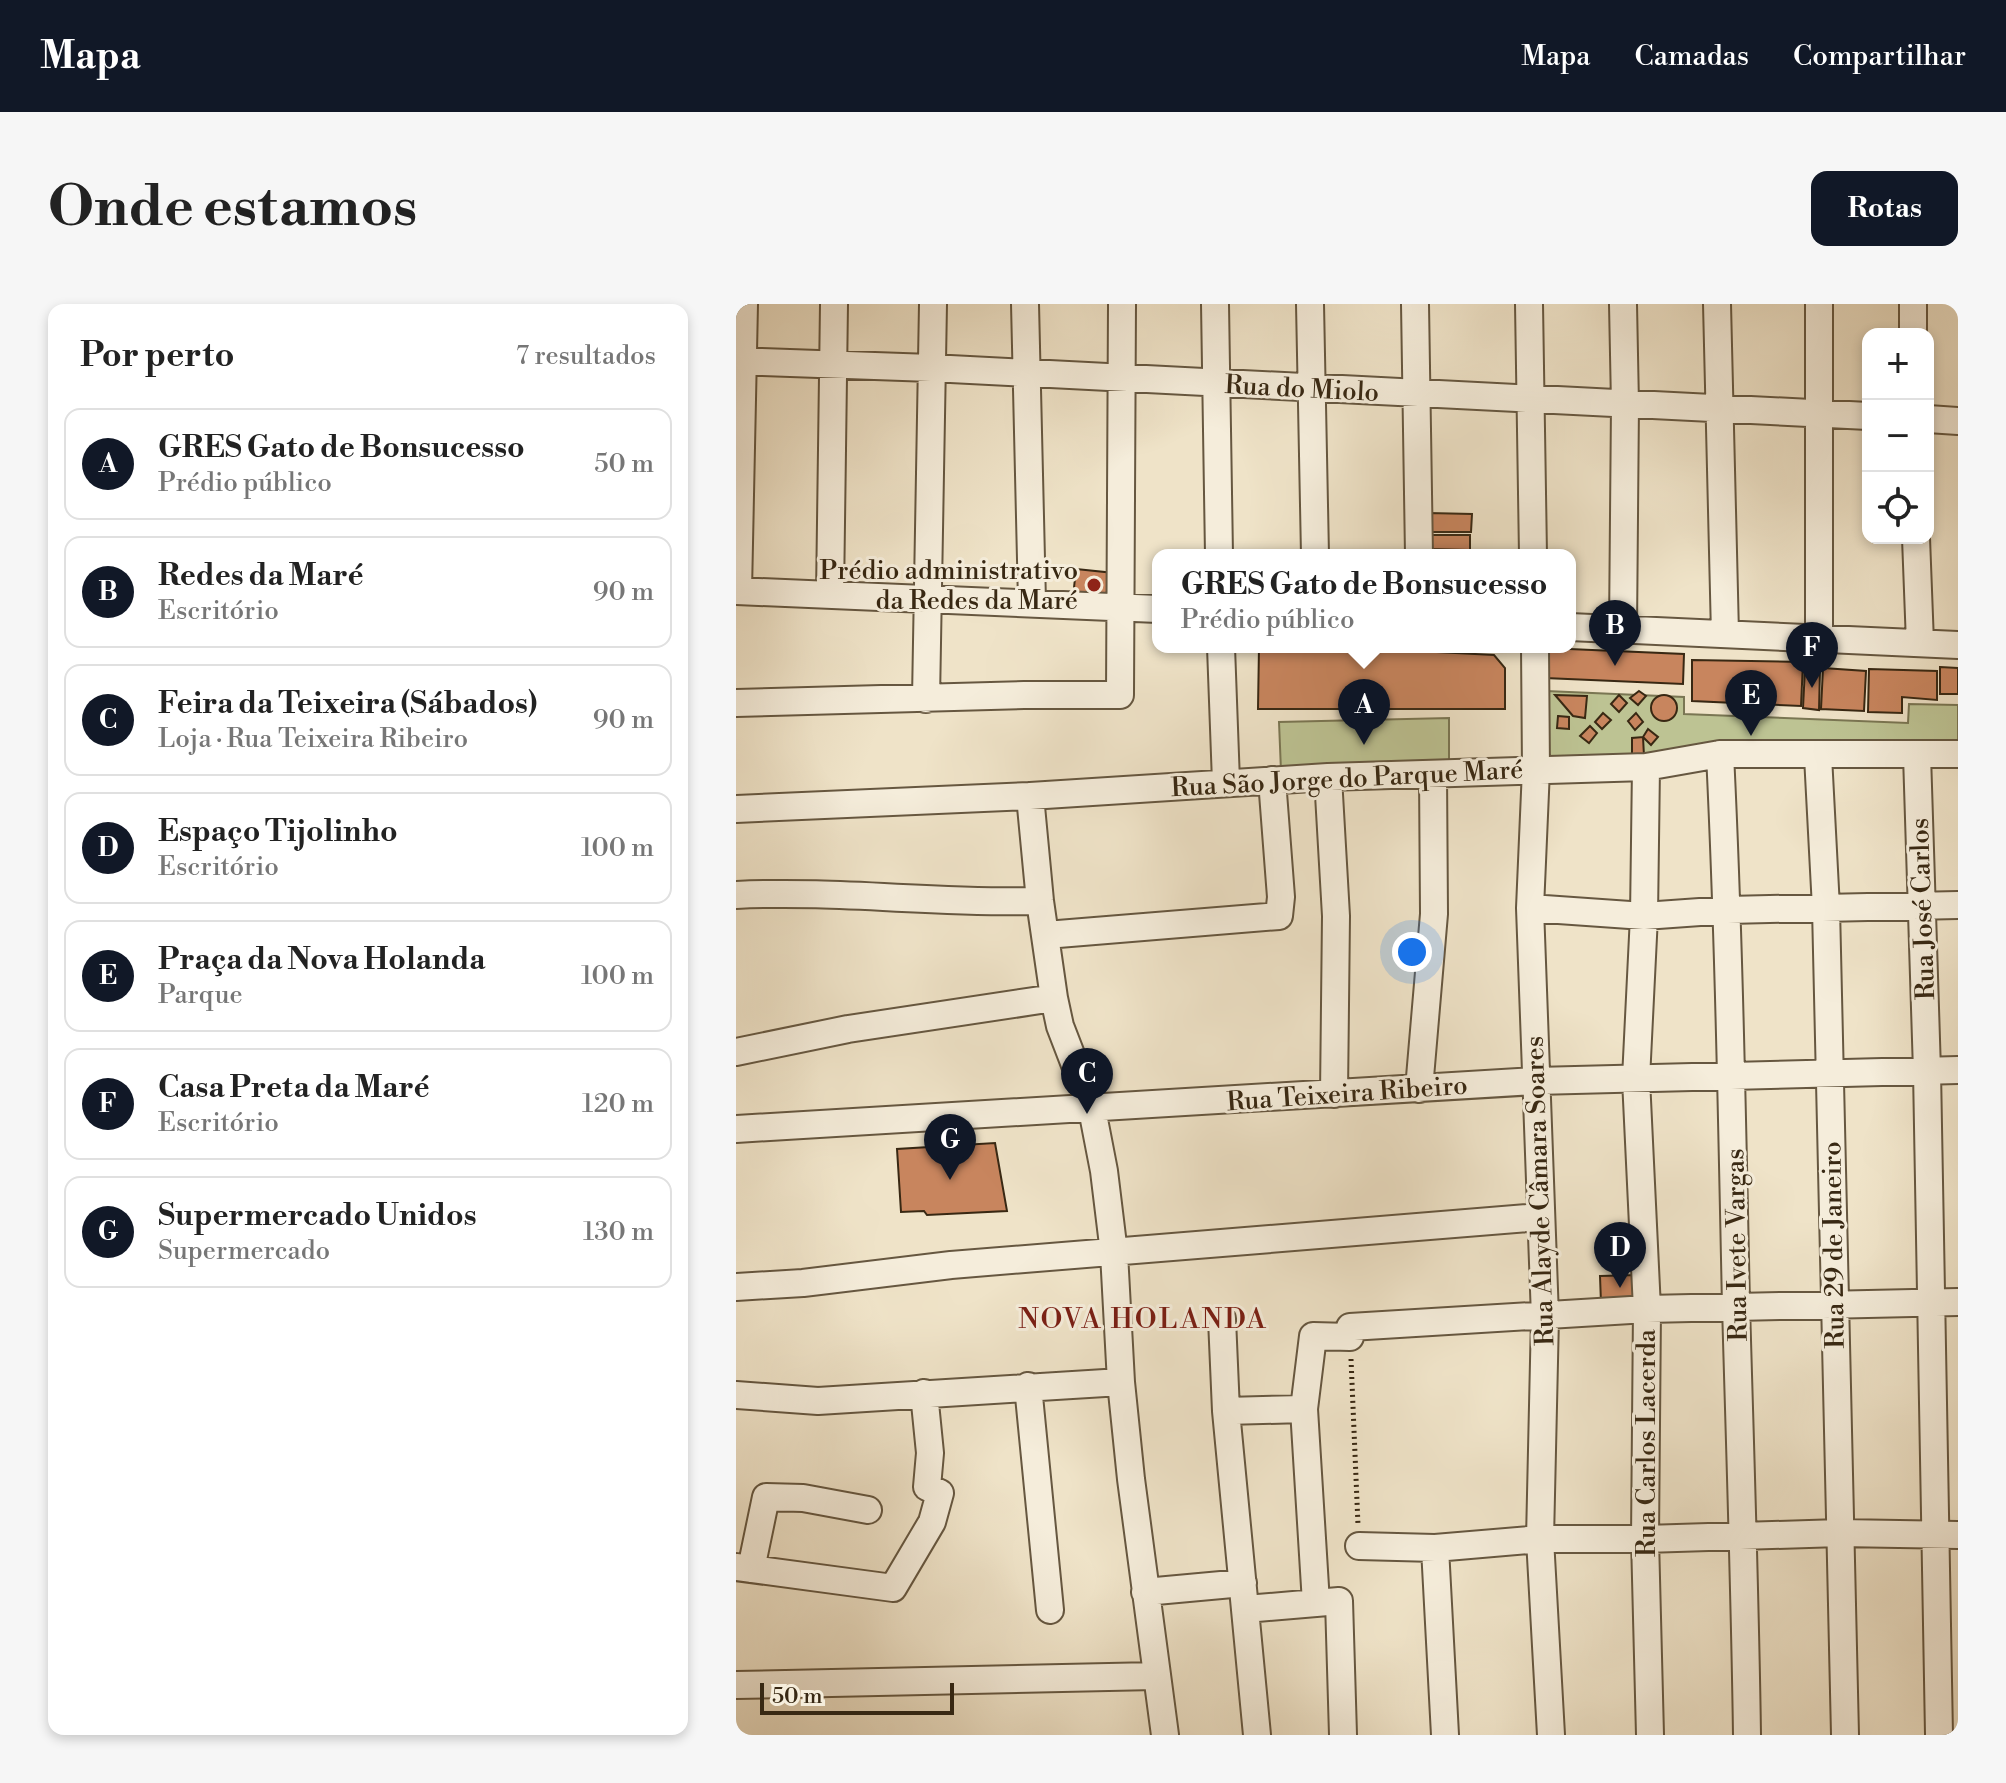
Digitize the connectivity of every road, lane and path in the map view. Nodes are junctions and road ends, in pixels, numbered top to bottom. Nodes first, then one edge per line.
1 (744, 304) edge
2 (834, 304) edge
3 (933, 304) edge
4 (1025, 304) edge
5 (1122, 304) edge
6 (1215, 304) edge
7 (1310, 304) edge
8 (1415, 304) edge
9 (1529, 304) edge
10 (1623, 304) edge
11 (1717, 304) edge
12 (1819, 304) edge
13 (1913, 304) edge
14 (1913, 328) edge
15 (740, 361) edge
16 (833, 364) junction
17 (931, 368) junction
18 (1026, 374) junction
19 (1123, 379) junction
20 (1216, 383) junction
21 (1312, 388) junction
22 (1418, 394) junction
23 (1530, 399) junction
24 (1625, 404) junction
25 (1720, 409) junction
26 (1818, 414) junction
27 (1862, 416) edge
28 (1934, 419) edge
29 (1958, 421) edge
30 (1916, 544) edge
31 (1219, 549) edge
32 (1315, 549) edge
33 (1419, 549) edge
34 (1533, 549) edge
35 (737, 591) edge
36 (830, 595) junction
37 (929, 599) junction
38 (1032, 602) junction
39 (1121, 607) junction
40 (1152, 609) edge
41 (1576, 627) edge
42 (1623, 629) junction
43 (1725, 634) junction
44 (1819, 638) junction
45 (1920, 643) junction
46 (1958, 645) edge
47 (1221, 653) edge
48 (1535, 653) edge
49 (926, 699) junction
50 (736, 703) edge
51 (1720, 754) junction
52 (1958, 754) edge
53 (1917, 755) junction
54 (1818, 756) junction
55 (1646, 767) junction
56 (1536, 769) junction
57 (1433, 774) junction
58 (1328, 777) junction
59 (1272, 780) junction
60 (1226, 782) junction
61 (1030, 796) junction
62 (736, 809) edge
63 (736, 895) edge
64 (1040, 901) junction
65 (1958, 905) edge
66 (1923, 906) junction
67 (1530, 908) junction
68 (1826, 908) junction
69 (1728, 910) junction
70 (1644, 916) junction
71 (1046, 935) junction
72 (1054, 998) junction
73 (736, 1052) edge
74 (1958, 1070) edge
75 (1927, 1071) junction
76 (1830, 1074) junction
77 (1732, 1076) junction
78 (1636, 1079) junction
79 (1536, 1081) junction
80 (1419, 1089) junction
81 (1334, 1094) junction
82 (1092, 1109) junction
83 (736, 1129) edge
84 (1540, 1217) junction
85 (1114, 1253) junction
86 (736, 1287) edge
87 (1958, 1302) edge
88 (1931, 1303) junction
89 (1834, 1305) junction
90 (1736, 1307) junction
91 (1647, 1309) junction
92 (1545, 1317) junction
93 (1222, 1319) dead end
94 (1350, 1332) junction
95 (1121, 1382) junction
96 (1028, 1386) junction
97 (924, 1393) junction
98 (736, 1395) edge
99 (1304, 1409) junction
100 (1226, 1411) junction
101 (868, 1510) dead end
102 (1840, 1533) junction
103 (1947, 1535) edge
104 (1745, 1537) junction
105 (1540, 1539) junction
106 (1645, 1539) junction
107 (1359, 1546) joint
108 (1435, 1548) junction
109 (744, 1568) edge
110 (1145, 1592) junction
111 (1245, 1596) junction
112 (1316, 1603) junction
113 (1050, 1610) dead end
114 (1155, 1676) junction
115 (736, 1685) edge
116 (1165, 1735) edge
117 (1257, 1735) edge
118 (1343, 1735) edge
119 (1445, 1735) edge
120 (1551, 1735) edge
121 (1650, 1735) edge
122 (1747, 1735) edge
123 (1845, 1735) edge
124 (1939, 1735) edge

1 - 15 street
2 - 16 street
3 - 17 street
4 - 18 street
5 - 19 street
6 - 20 street
7 - 21 street
8 - 22 street
9 - 23 street
10 - 24 street
11 - 25 street
12 - 26 street
13 - 14 street
15 - 16 street, Rua do Miolo
15 - 35 street
16 - 17 street, Rua do Miolo
16 - 36 street
17 - 18 street, Rua do Miolo
17 - 37 street
18 - 19 street, Rua do Miolo
18 - 38 street
19 - 20 street, Rua do Miolo
19 - 39 street
20 - 21 street, Rua do Miolo
20 - 31 street
21 - 22 street, Rua do Miolo
21 - 32 street
22 - 23 street, Rua do Miolo
22 - 33 street
23 - 24 street, Rua do Miolo
23 - 34 street
24 - 25 street, Rua do Miolo
24 - 42 street
25 - 26 street, Rua do Miolo
25 - 43 street
26 - 27 street, Rua do Miolo
26 - 44 street
28 - 29 street
30 - 45 street
35 - 36 street
36 - 37 street
37 - 38 street
37 - 49 street
38 - 39 street
39 - 40 street
39 - 49 street
41 - 42 street
42 - 43 street
43 - 44 street
44 - 45 street
45 - 46 street
47 - 60 street
48 - 56 street, Rua Alayde Câmara Soares
49 - 50 street
51 - 54 street, Rua São Jorge do Parque Maré
51 - 55 street, Rua São Jorge do Parque Maré
51 - 69 street, Rua Ivete Vargas
52 - 53 street, Rua São Jorge do Parque Maré
53 - 54 street, Rua São Jorge do Parque Maré
53 - 66 street, Rua José Carlos
54 - 68 street, Rua 29 de Janeiro
55 - 56 street, Rua São Jorge do Parque Maré
55 - 70 street, Rua Carlos Lacerda
56 - 57 street, Rua São Jorge do Parque Maré
56 - 67 street, Rua Alayde Câmara Soares
57 - 58 street, Rua São Jorge do Parque Maré
57 - 80 street
58 - 59 street, Rua São Jorge do Parque Maré
58 - 81 street
59 - 60 street, Rua São Jorge do Parque Maré
59 - 71 street
60 - 61 street, Rua São Jorge do Parque Maré
61 - 62 street, Rua São Jorge do Parque Maré
61 - 64 street
63 - 64 street
64 - 71 street
65 - 66 street
66 - 68 street
66 - 75 street, Rua José Carlos
67 - 70 street
67 - 79 street, Rua Alayde Câmara Soares
68 - 69 street
68 - 76 street, Rua 29 de Janeiro
69 - 70 street
69 - 77 street, Rua Ivete Vargas
70 - 78 street, Rua Carlos Lacerda
71 - 72 street
72 - 73 street
72 - 82 street
74 - 75 street, Rua Teixeira Ribeiro
75 - 76 street, Rua Teixeira Ribeiro
75 - 88 street, Rua José Carlos
76 - 77 street, Rua Teixeira Ribeiro
76 - 89 street, Rua 29 de Janeiro
77 - 78 street, Rua Teixeira Ribeiro
77 - 90 street, Rua Ivete Vargas
78 - 79 street, Rua Teixeira Ribeiro
78 - 91 street, Rua Carlos Lacerda
79 - 80 street, Rua Teixeira Ribeiro
79 - 84 street, Rua Alayde Câmara Soares
80 - 81 street, Rua Teixeira Ribeiro
81 - 82 street, Rua Teixeira Ribeiro
82 - 83 street, Rua Teixeira Ribeiro
82 - 85 street
84 - 85 street
84 - 92 street, Rua Alayde Câmara Soares
85 - 86 street
85 - 95 street
87 - 88 street
88 - 89 street
88 - 103 street, Rua José Carlos
89 - 90 street
89 - 102 street, Rua 29 de Janeiro
90 - 91 street
90 - 104 street, Rua Ivete Vargas
91 - 92 street
91 - 106 street, Rua Carlos Lacerda
92 - 94 street
92 - 105 street, Rua Alayde Câmara Soares
93 - 100 street
94 - 99 street
94 - 107 path
95 - 96 street
95 - 110 street
96 - 97 street
96 - 113 street
97 - 98 street
97 - 109 street
99 - 100 street
99 - 112 street
100 - 111 street
101 - 109 street
102 - 103 street
102 - 104 street
102 - 123 street, Rua 29 de Janeiro
103 - 124 street, Rua José Carlos
104 - 106 street
104 - 122 street, Rua Ivete Vargas
105 - 106 street
105 - 108 street
105 - 120 street, Rua Alayde Câmara Soares
106 - 121 street, Rua Carlos Lacerda
107 - 108 street
108 - 119 street
110 - 111 street
110 - 114 street
111 - 112 street
111 - 117 street
112 - 118 street
114 - 115 street
114 - 116 street

